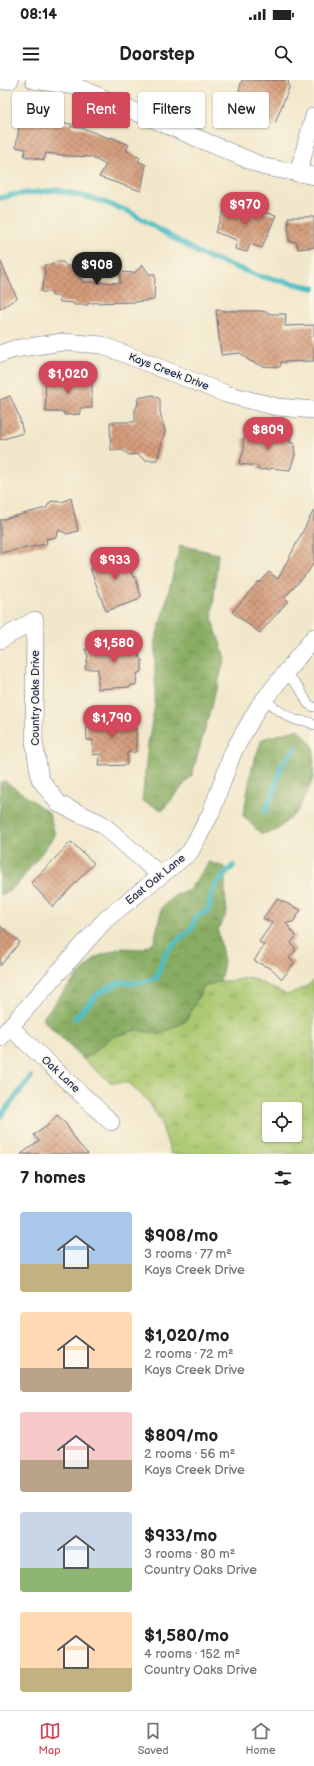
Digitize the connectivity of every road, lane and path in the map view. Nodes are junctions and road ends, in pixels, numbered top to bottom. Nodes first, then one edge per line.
1 (10, 80) edge
2 (34, 80) edge
3 (0, 81) edge
4 (314, 116) edge
5 (306, 174) edge
6 (0, 354) edge
7 (314, 410) edge
8 (314, 637) edge
9 (0, 640) edge
10 (285, 673) junction
11 (264, 699) junction
12 (314, 707) edge
13 (314, 725) edge
14 (160, 875) junction
15 (5, 1032) edge
16 (111, 1122) dead end

1 - 3 street
2 - 5 street
4 - 5 street
6 - 7 street, Kays Creek Drive
8 - 10 street, East Oak Lane
9 - 14 street, Country Oaks Drive
10 - 11 street, East Oak Lane
10 - 12 lane
11 - 13 lane
11 - 14 street, East Oak Lane
14 - 15 street, East Oak Lane
15 - 16 street, Oak Lane

